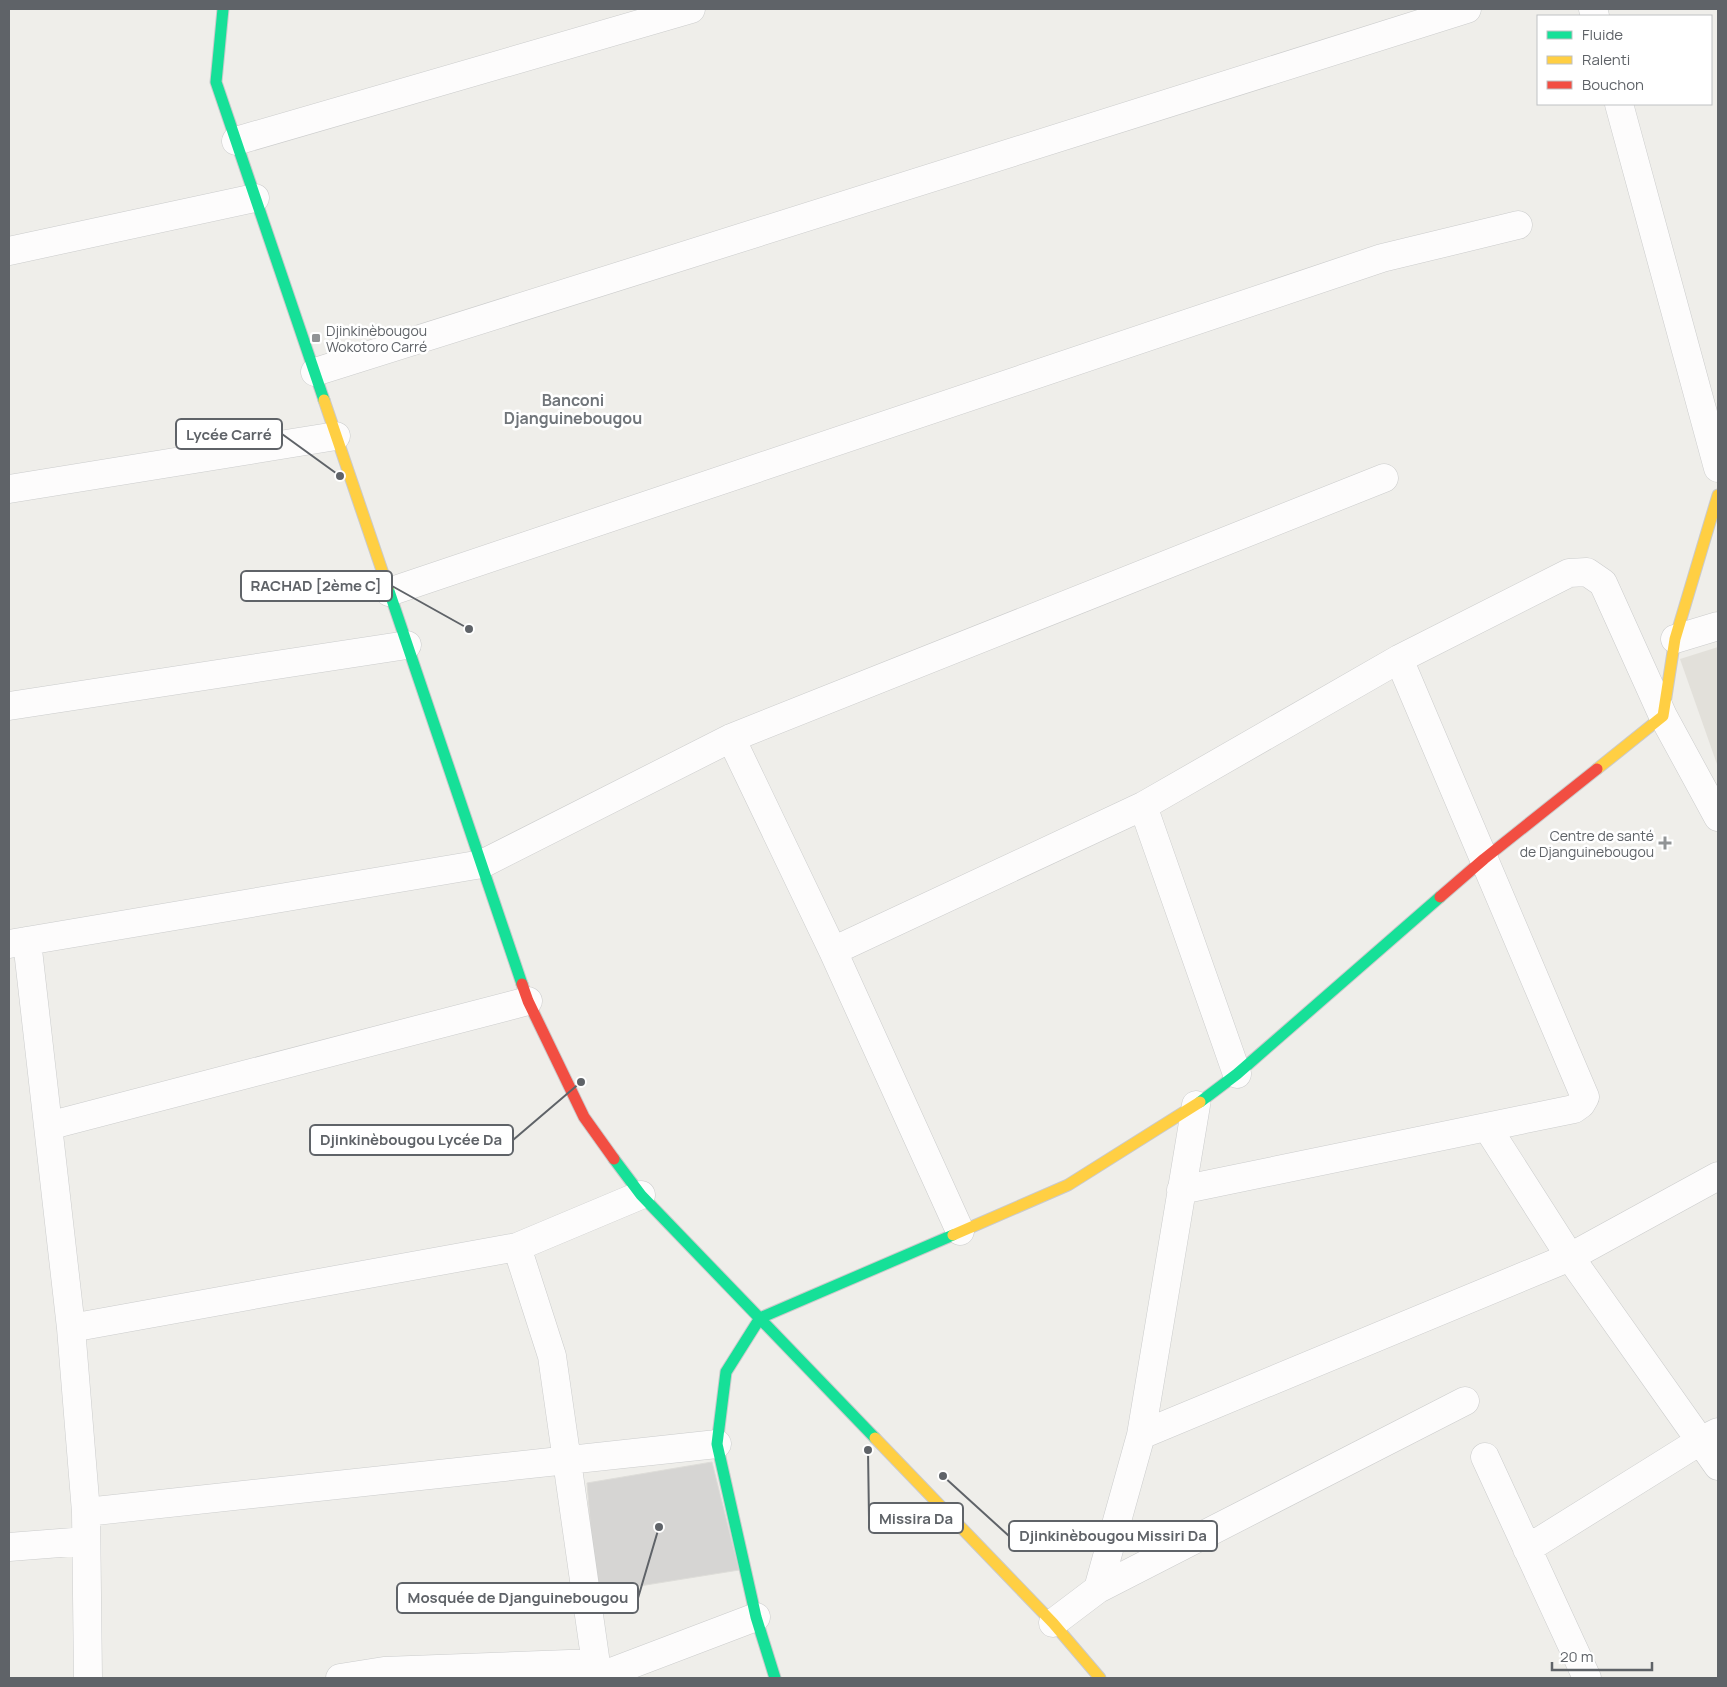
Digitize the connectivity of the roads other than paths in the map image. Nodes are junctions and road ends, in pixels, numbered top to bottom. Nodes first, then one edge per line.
1 (223, 9) edge
2 (691, 9) edge
3 (1468, 9) edge
4 (1619, 105) edge
5 (236, 142) junction
6 (255, 198) junction
7 (1518, 225) dead end
8 (9, 251) edge
9 (315, 372) junction
10 (336, 436) junction
11 (1718, 468) edge
12 (1384, 478) dead end
13 (9, 489) edge
14 (1718, 495) edge
15 (389, 592) junction
16 (1718, 626) edge
17 (1675, 639) junction
18 (407, 644) junction
19 (1399, 659) junction
20 (9, 706) edge
21 (1663, 716) junction
22 (731, 738) junction
23 (1143, 806) junction
24 (1718, 817) edge
25 (1484, 859) junction
26 (482, 864) junction
27 (18, 942) edge
28 (833, 951) junction
29 (528, 1001) junction
30 (1237, 1074) junction
31 (1196, 1105) junction
32 (48, 1126) junction
33 (1487, 1128) junction
34 (1718, 1176) edge
35 (1181, 1190) junction
36 (641, 1195) junction
37 (960, 1231) junction
38 (517, 1248) junction
39 (1570, 1257) junction
40 (760, 1318) junction
41 (71, 1328) junction
42 (1465, 1401) dead end
43 (1141, 1435) junction
44 (1709, 1436) edge
45 (717, 1444) junction
46 (1485, 1457) dead end
47 (567, 1460) junction
48 (1718, 1466) edge
49 (86, 1512) junction
50 (86, 1541) junction
51 (9, 1547) edge
52 (1527, 1549) junction
53 (1098, 1589) junction
54 (756, 1618) junction
55 (1053, 1623) junction
56 (597, 1673) edge
57 (88, 1678) edge
58 (340, 1678) edge
59 (776, 1678) edge
60 (1100, 1678) edge
61 (1587, 1678) edge

1 - 5 street
2 - 5 street
3 - 9 street
4 - 11 street
5 - 6 street
6 - 8 street
6 - 9 street
7 - 15 street
9 - 10 street
10 - 13 street
10 - 15 street
12 - 22 street
14 - 17 street
15 - 18 street
16 - 17 street
17 - 21 street
18 - 20 street
18 - 26 street
19 - 21 street
19 - 23 street
19 - 25 street
21 - 24 street
21 - 25 street
22 - 26 street
22 - 28 street
23 - 28 street
23 - 30 street
25 - 30 street
25 - 33 street
26 - 27 street
26 - 29 street
27 - 32 street
28 - 37 street
29 - 32 street
29 - 36 street
30 - 31 street
31 - 35 street
31 - 37 street
32 - 41 street
33 - 35 street
33 - 39 street
34 - 39 street
35 - 43 street
36 - 38 street
36 - 40 street
37 - 40 street
38 - 41 street
38 - 47 street
39 - 43 street
39 - 44 street
40 - 45 street
40 - 55 street
41 - 49 street
42 - 53 street
43 - 53 street
44 - 48 street
44 - 52 street
45 - 47 street
45 - 54 street
46 - 52 street
47 - 49 street
47 - 56 street
49 - 50 street
50 - 51 street
50 - 57 street
52 - 61 street
53 - 55 street
54 - 56 street
54 - 59 street
55 - 60 street
56 - 58 street

